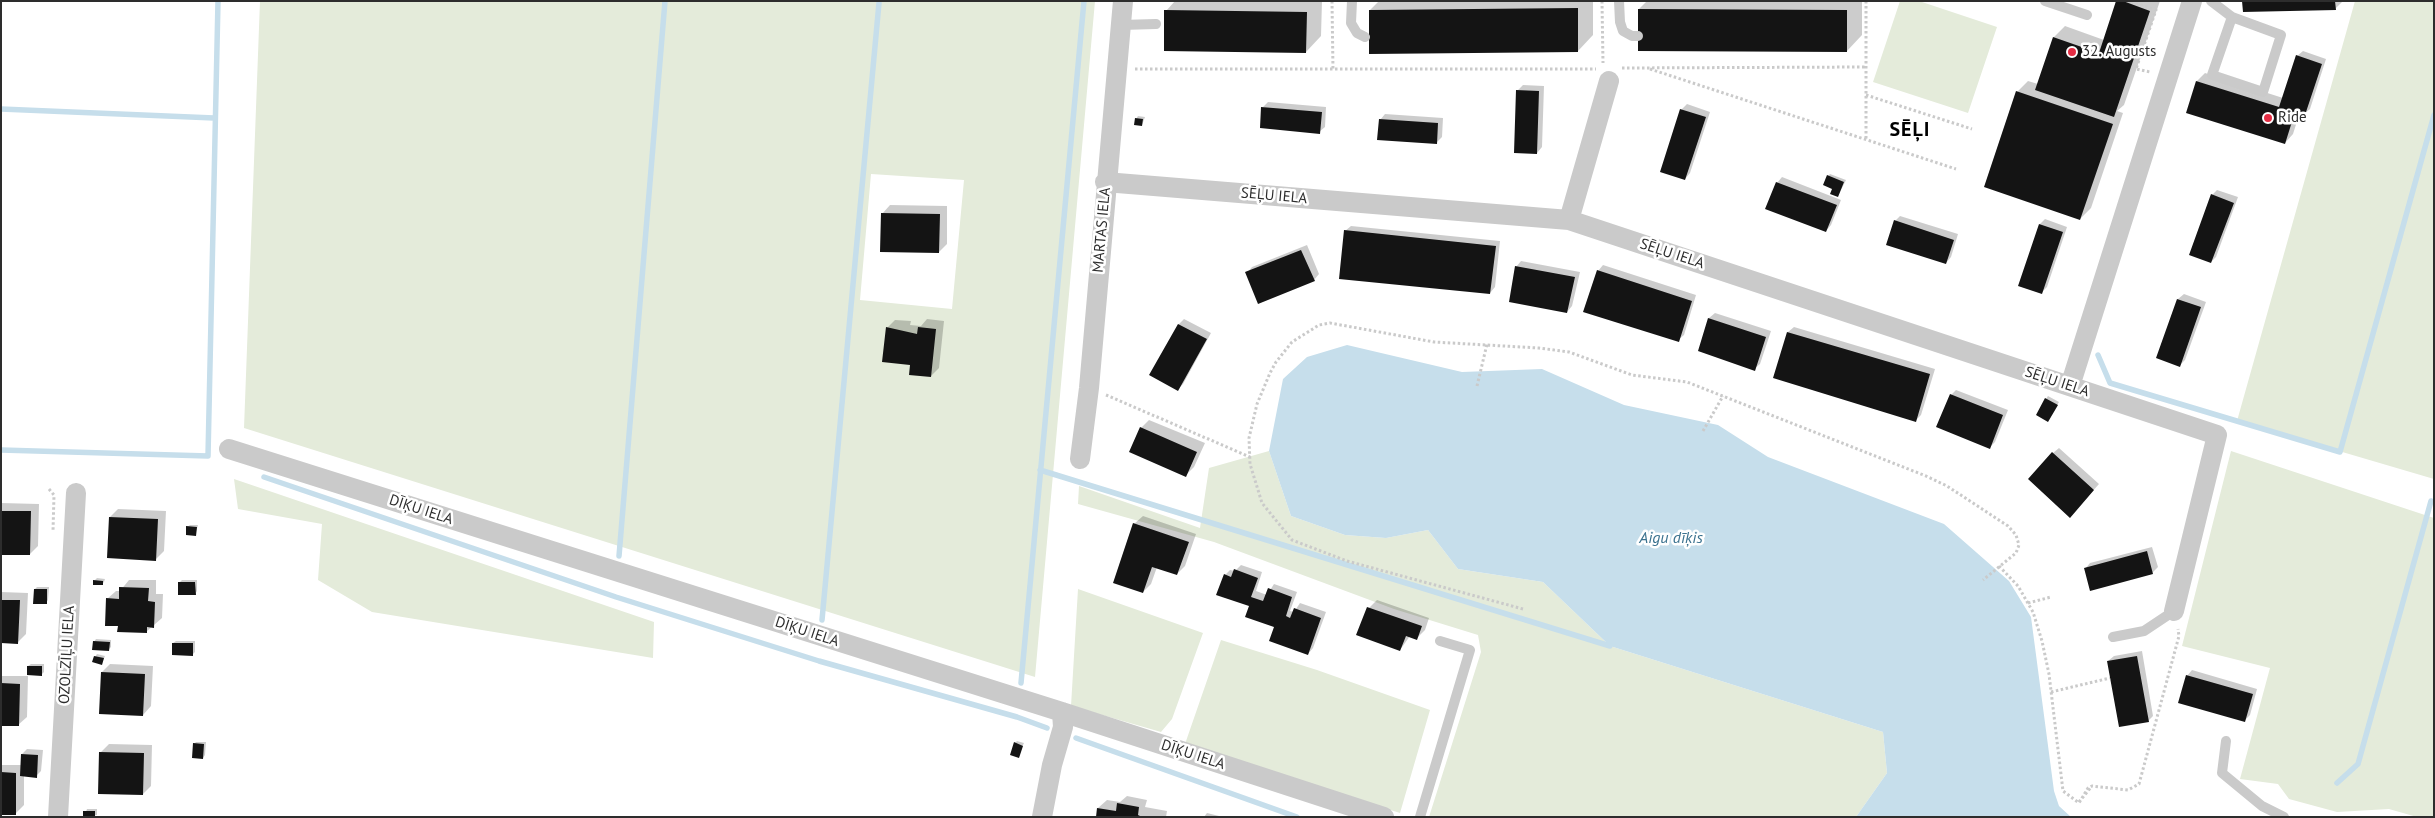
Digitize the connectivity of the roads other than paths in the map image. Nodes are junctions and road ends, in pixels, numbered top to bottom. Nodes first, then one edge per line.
1 (1123, 1) edge
2 (1352, 1) edge
3 (1619, 1) edge
4 (2045, 1) edge
5 (2192, 1) edge
6 (2210, 1) edge
7 (2087, 15) dead end
8 (2232, 17) junction
9 (1156, 24) dead end
10 (1121, 25) junction
11 (1638, 36) dead end
12 (1366, 38) dead end
13 (1611, 75) road end
14 (1106, 182) junction
15 (1568, 220) junction
16 (2070, 386) junction
17 (229, 449) dead end
18 (1080, 459) dead end
19 (76, 493) dead end
20 (2174, 611) joint
21 (2113, 637) dead end
22 (1440, 641) dead end
23 (1062, 712) junction
24 (2226, 741) dead end
25 (58, 817) edge
26 (1042, 817) edge
27 (1384, 817) edge
28 (1420, 817) edge
29 (2284, 817) edge

1 - 10 street, MARTAS IELA
2 - 12 lane
3 - 11 lane
4 - 7 lane
5 - 16 street
6 - 8 lane
8 - 8 lane
9 - 10 lane
10 - 14 street, MARTAS IELA
13 - 15 street
14 - 15 street, SĒĻU IELA
14 - 18 street, MARTAS IELA
15 - 16 street, SĒĻU IELA
16 - 20 street, SĒĻU IELA
17 - 23 street, DĪĶU IELA
19 - 25 street, OZOLZĪĻU IELA
20 - 21 lane
22 - 28 lane
23 - 26 street
23 - 27 street, DĪĶU IELA
24 - 29 lane

